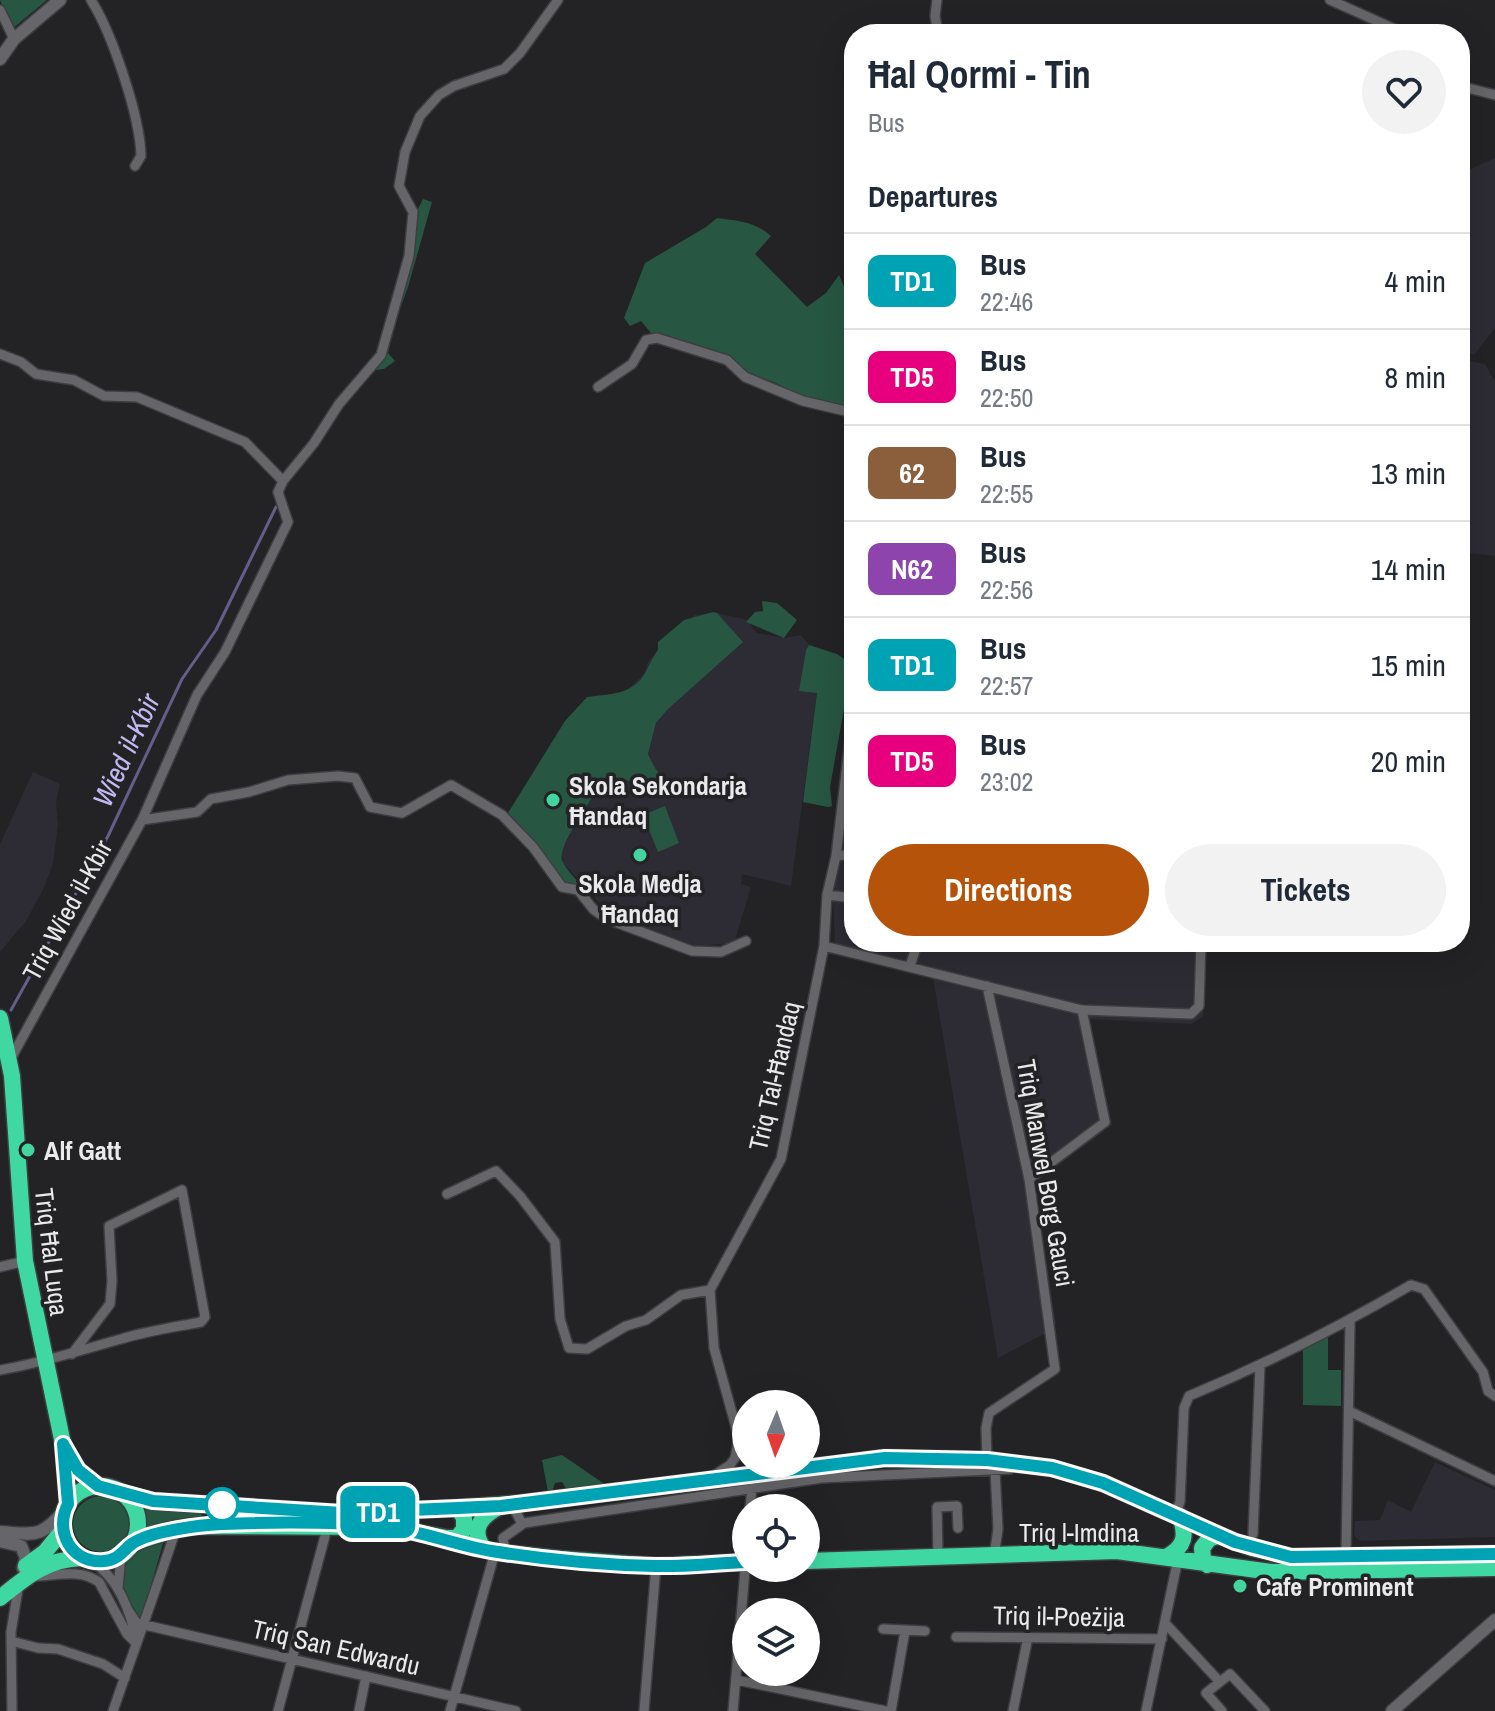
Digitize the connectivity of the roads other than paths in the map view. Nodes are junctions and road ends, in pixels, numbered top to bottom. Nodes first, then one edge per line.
1 (60, 0) edge
2 (91, 0) edge
3 (558, 0) edge
4 (937, 0) edge
5 (1330, 0) edge
6 (0, 10) edge
7 (936, 24) edge
8 (1384, 24) edge
9 (14, 39) junction
10 (0, 59) edge
11 (1470, 89) edge
12 (1495, 95) edge
13 (135, 166) dead end
14 (0, 354) edge
15 (598, 387) dead end
16 (844, 411) edge
17 (283, 481) junction
18 (844, 789) edge
19 (142, 820) junction
20 (844, 855) edge
21 (836, 856) junction
22 (827, 895) junction
23 (844, 897) edge
24 (746, 941) dead end
25 (824, 946) junction
26 (844, 951) edge
27 (850, 952) edge
28 (915, 952) edge
29 (1201, 952) edge
30 (910, 966) junction
31 (987, 986) junction
32 (1082, 1010) junction
33 (0, 1018) edge
34 (10, 1060) junction
35 (1029, 1179) junction
36 (447, 1194) dead end
37 (25, 1261) junction
38 (0, 1267) edge
39 (710, 1290) junction
40 (1350, 1321) junction
41 (72, 1354) junction
42 (44, 1362) junction
43 (1260, 1366) junction
44 (0, 1370) edge
45 (1495, 1396) edge
46 (732, 1408) edge
47 (1349, 1411) junction
48 (63, 1444) junction
49 (885, 1458) junction
50 (732, 1462) edge
51 (991, 1465) junction
52 (820, 1466) edge
53 (858, 1475) junction
54 (732, 1478) edge
55 (1495, 1481) edge
56 (699, 1482) junction
57 (98, 1486) junction
58 (752, 1488) junction
59 (751, 1494) edge
60 (125, 1495) junction
61 (507, 1505) junction
62 (66, 1507) junction
63 (458, 1508) junction
64 (1178, 1511) junction
65 (524, 1523) junction
66 (325, 1525) junction
67 (958, 1528) dead end
68 (176, 1529) junction
69 (62, 1531) junction
70 (0, 1532) edge
71 (1253, 1534) dead end
72 (1219, 1535) junction
73 (447, 1538) junction
74 (0, 1541) edge
75 (127, 1550) junction
76 (495, 1551) junction
77 (1495, 1554) edge
78 (994, 1556) junction
79 (1346, 1556) junction
80 (938, 1557) junction
81 (1172, 1558) junction
82 (87, 1559) junction
83 (820, 1561) edge
84 (732, 1562) edge
85 (1207, 1565) junction
86 (656, 1566) junction
87 (1495, 1568) edge
88 (23, 1576) junction
89 (0, 1588) edge
90 (118, 1590) junction
91 (0, 1598) edge
92 (13, 1610) junction
93 (128, 1610) junction
94 (1495, 1620) edge
95 (1165, 1623) junction
96 (145, 1625) junction
97 (883, 1629) dead end
98 (905, 1631) junction
99 (925, 1631) dead end
100 (956, 1637) dead end
101 (1028, 1637) junction
102 (1162, 1639) junction
103 (11, 1641) junction
104 (136, 1643) junction
105 (292, 1659) junction
106 (366, 1676) junction
107 (125, 1678) junction
108 (1220, 1682) junction
109 (736, 1686) edge
110 (765, 1686) edge
111 (455, 1697) junction
112 (871, 1709) edge
113 (12, 1711) edge
114 (113, 1711) edge
115 (278, 1711) edge
116 (359, 1711) edge
117 (450, 1711) edge
118 (516, 1711) edge
119 (644, 1711) edge
120 (733, 1711) edge
121 (889, 1711) edge
122 (1013, 1711) edge
123 (1146, 1711) edge
124 (1222, 1711) edge
125 (1265, 1711) edge
126 (1392, 1711) edge

1 - 9 main road
2 - 13 street
3 - 17 street
4 - 7 street
5 - 8 street
6 - 9 street
9 - 10 main road
11 - 12 street
14 - 17 street
15 - 16 street
17 - 19 street, Triq Wied il-Kbir
18 - 21 street, Triq Tal-Ħandaq
19 - 24 street
19 - 34 street, Triq Wied il-Kbir
20 - 21 street
21 - 22 street, Triq Tal-Ħandaq
22 - 23 street
22 - 25 street, Triq Tal-Ħandaq
25 - 26 street
25 - 39 street, Triq Tal-Ħandaq
27 - 30 street
28 - 30 street
29 - 32 street
30 - 31 street
31 - 32 street
31 - 35 street, Triq Manwel Borg Gauci
32 - 35 street
33 - 34 highway, Triq Ħal Luqa
34 - 37 highway, Triq Ħal Luqa
35 - 51 street, Triq Manwel Borg Gauci
36 - 39 street
37 - 38 street
37 - 42 highway, Triq Ħal Luqa
39 - 46 street
40 - 43 street
40 - 45 street
40 - 47 street
41 - 41 street
41 - 42 street
42 - 44 street
42 - 48 highway, Triq Ħal Luqa
43 - 64 street
43 - 71 street
47 - 55 street
47 - 79 street
48 - 57 highway, Triq Ħal Luqa
48 - 62 highway, Triq Ħal Luqa
49 - 51 highway
49 - 52 highway
49 - 53 highway
50 - 56 street
51 - 53 street
51 - 64 highway
51 - 78 street
53 - 58 street
54 - 56 highway
56 - 61 highway
57 - 60 highway
57 - 62 highway
58 - 59 street
58 - 65 street
60 - 63 highway
60 - 75 highway
61 - 63 highway
61 - 65 street
61 - 76 highway
62 - 69 highway
62 - 70 main road
63 - 73 highway
64 - 72 highway
64 - 81 highway
65 - 76 street
66 - 68 highway
66 - 73 highway
66 - 105 street
67 - 80 street
68 - 75 highway
68 - 96 street
69 - 82 highway
69 - 88 highway
72 - 79 highway
72 - 85 highway
73 - 76 highway
74 - 88 main road
75 - 82 highway
75 - 90 street
76 - 86 highway
76 - 111 street
77 - 79 highway
78 - 80 highway, Triq l-Imdina
78 - 81 highway, Triq l-Imdina
80 - 83 highway, Triq l-Imdina
81 - 85 highway, Triq l-Imdina
81 - 95 street
82 - 88 highway
82 - 90 street
84 - 86 highway
85 - 87 highway, Triq l-Imdina
86 - 119 street
88 - 89 highway
88 - 91 highway
88 - 92 street
88 - 104 street
90 - 93 street
91 - 92 street
92 - 103 street
93 - 96 street
93 - 104 street
94 - 126 main road
95 - 102 street
95 - 108 street
96 - 104 street
96 - 105 street, Triq San Edwardu
97 - 98 street
98 - 99 street
98 - 121 street
100 - 101 street, Triq il-Poeżija
101 - 102 street, Triq il-Poeżija
101 - 122 street
102 - 123 street
103 - 107 street
103 - 113 street
104 - 107 street
105 - 106 street, Triq San Edwardu
105 - 115 street
106 - 111 street, Triq San Edwardu
106 - 116 street
107 - 114 street
108 - 124 street
108 - 125 street
109 - 120 street
110 - 112 street
111 - 117 street
111 - 118 street, Triq San Edwardu
112 - 121 street

